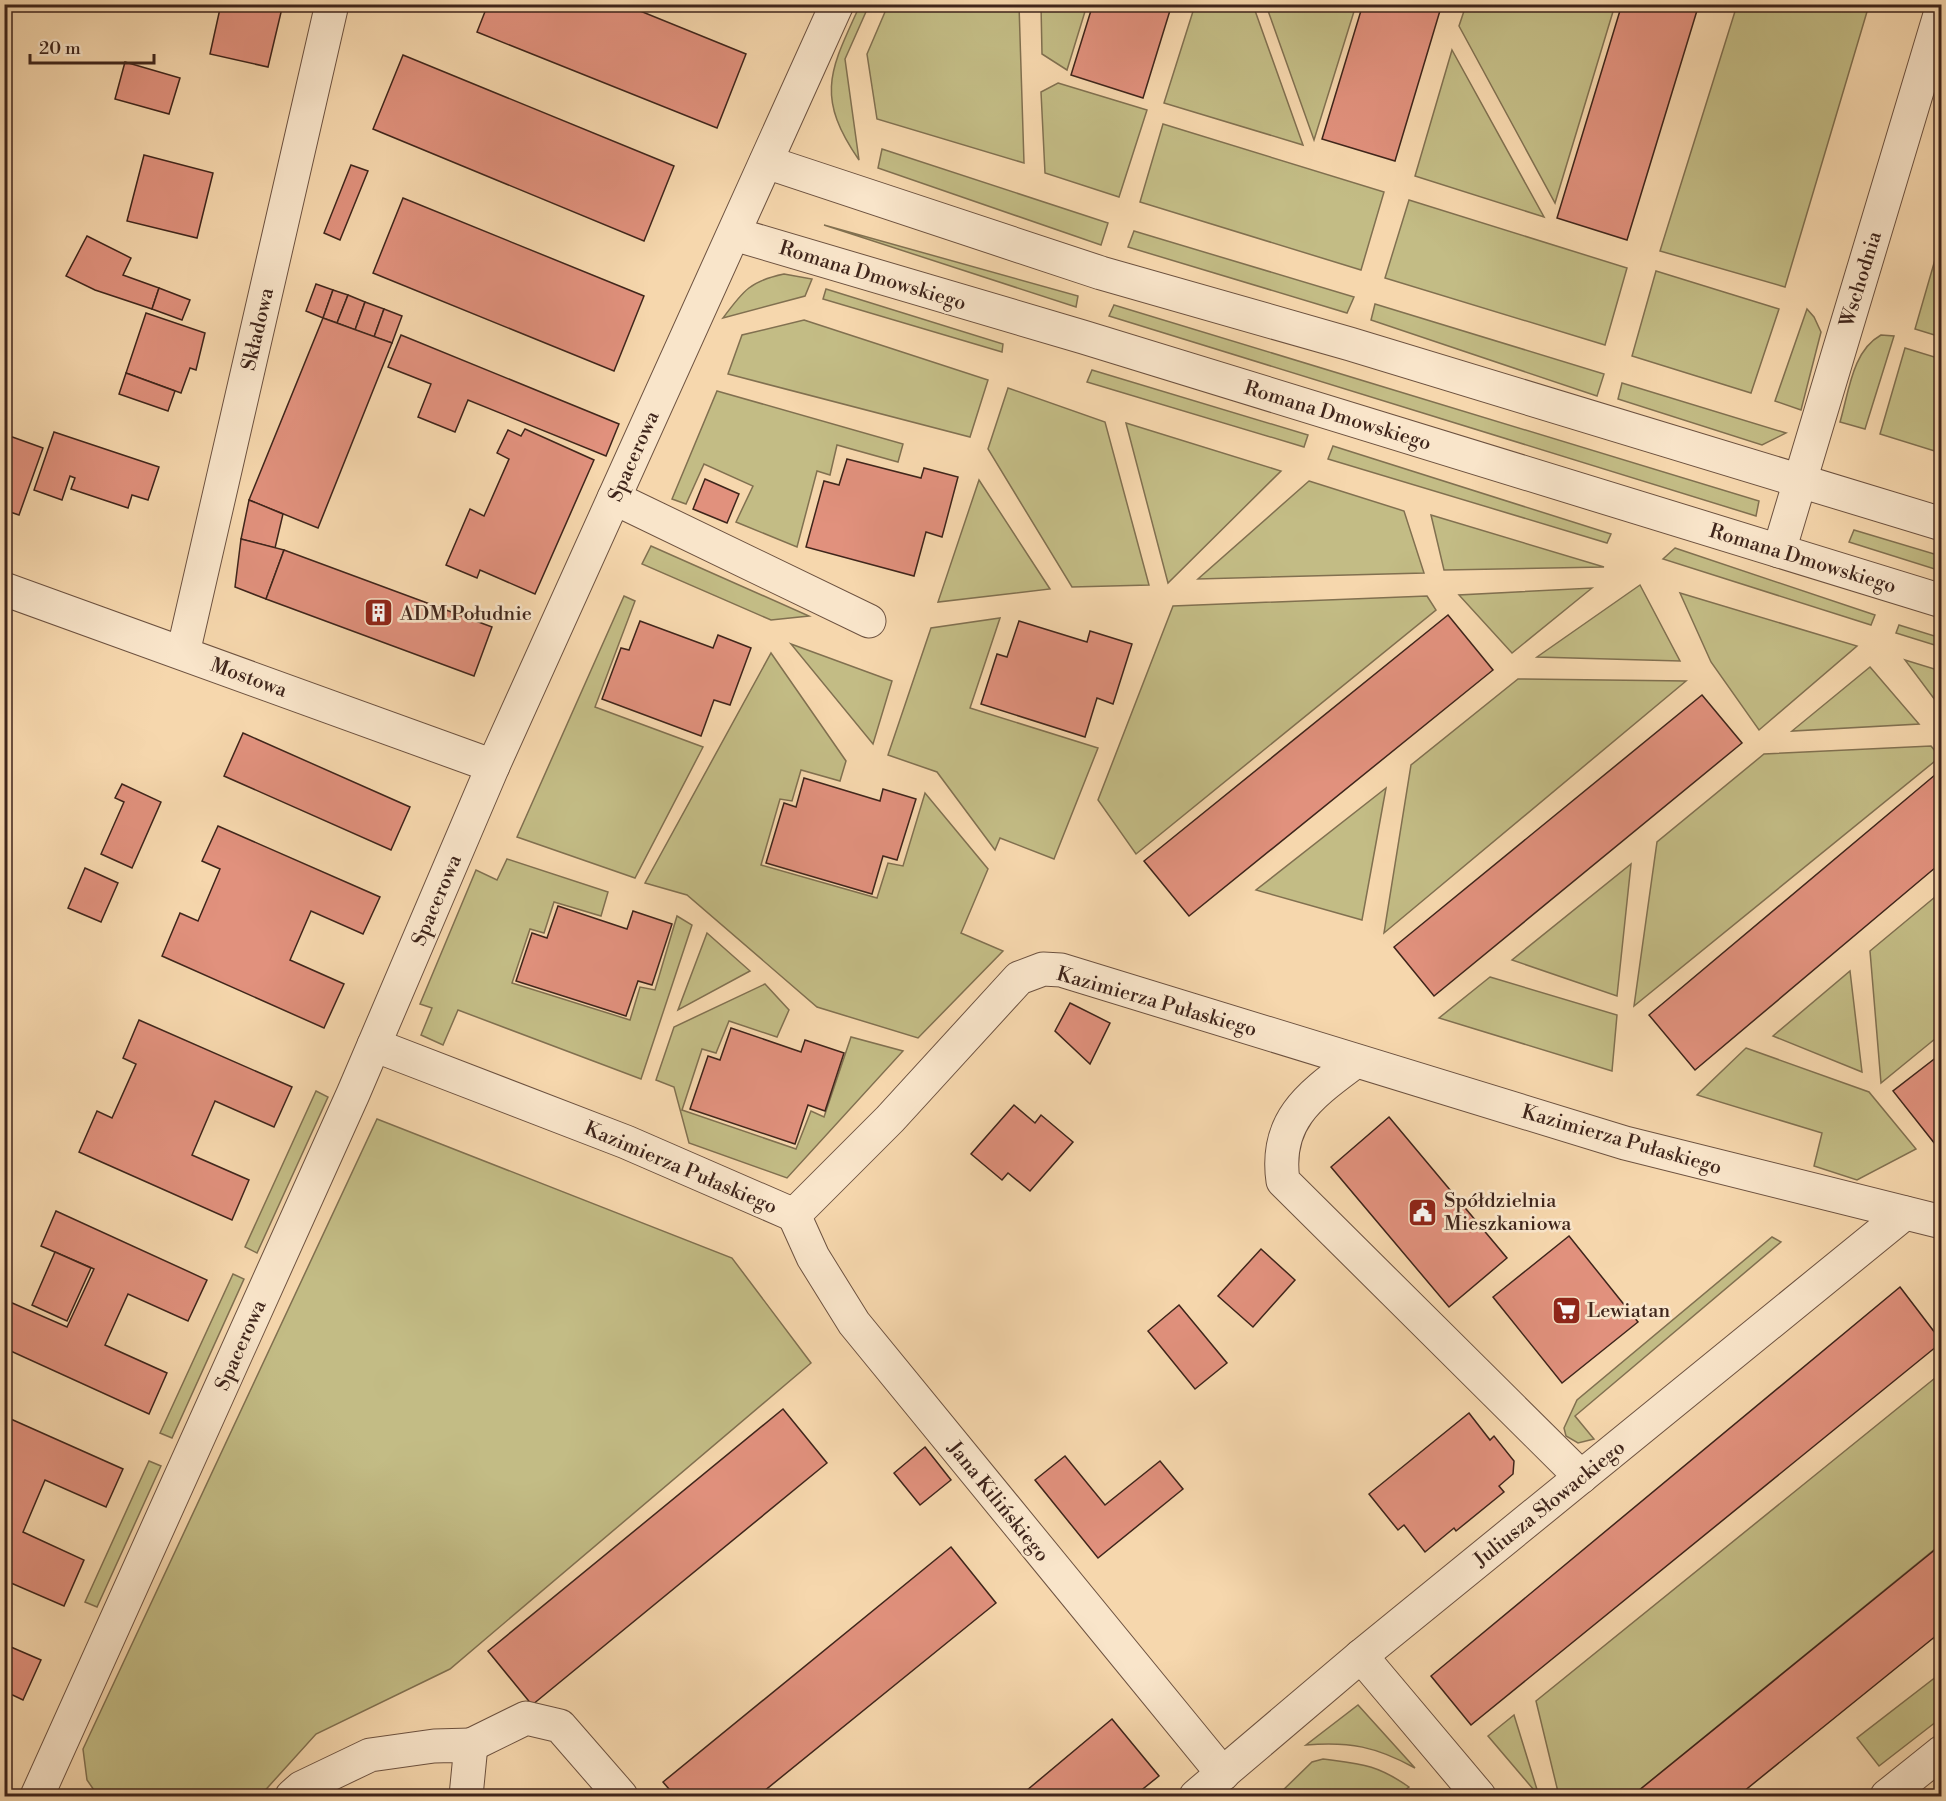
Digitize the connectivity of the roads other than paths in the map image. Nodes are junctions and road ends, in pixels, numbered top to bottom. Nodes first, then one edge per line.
1 (332, 4) edge
2 (837, 4) edge
3 (1941, 8) edge
4 (766, 162) junction
5 (734, 234) junction
6 (1801, 479) junction
7 (614, 498) junction
8 (1941, 524) edge
9 (1779, 551) junction
10 (4, 590) edge
11 (1941, 601) edge
12 (869, 621) dead end
13 (183, 652) junction
14 (493, 766) junction
15 (374, 1045) junction
16 (1356, 1060) junction
17 (1905, 1213) junction
18 (795, 1215) junction
19 (1941, 1222) edge
20 (1581, 1477) junction
21 (1361, 1656) junction
22 (471, 1745) junction
23 (1936, 1768) edge
24 (1222, 1774) junction
25 (49, 1790) edge
26 (291, 1797) edge
27 (466, 1797) edge
28 (621, 1797) edge
29 (1196, 1797) edge
30 (1479, 1797) edge
31 (1887, 1797) edge

1 - 13 street, Składowa
2 - 4 street, Spacerowa
3 - 6 street, Wschodnia
4 - 5 street, Spacerowa
4 - 6 street
5 - 7 street, Spacerowa
5 - 9 street, Romana Dmowskiego
6 - 8 street
6 - 9 street, Wschodnia
7 - 12 street
7 - 14 street, Spacerowa
9 - 11 street, Romana Dmowskiego
10 - 13 street, Mostowa
13 - 14 street, Mostowa
14 - 15 street, Spacerowa
15 - 18 street, Kazimierza Pułaskiego
15 - 25 street, Spacerowa
16 - 17 street, Kazimierza Pułaskiego
16 - 18 street, Kazimierza Pułaskiego
16 - 20 street
17 - 19 street, Kazimierza Pułaskiego
17 - 20 street, Juliusza Słowackiego
18 - 24 street, Jana Kilińskiego
20 - 21 street, Juliusza Słowackiego
21 - 24 street, Juliusza Słowackiego
21 - 30 street
22 - 26 street
22 - 27 street
22 - 28 street
23 - 31 street
24 - 29 street, Juliusza Słowackiego

